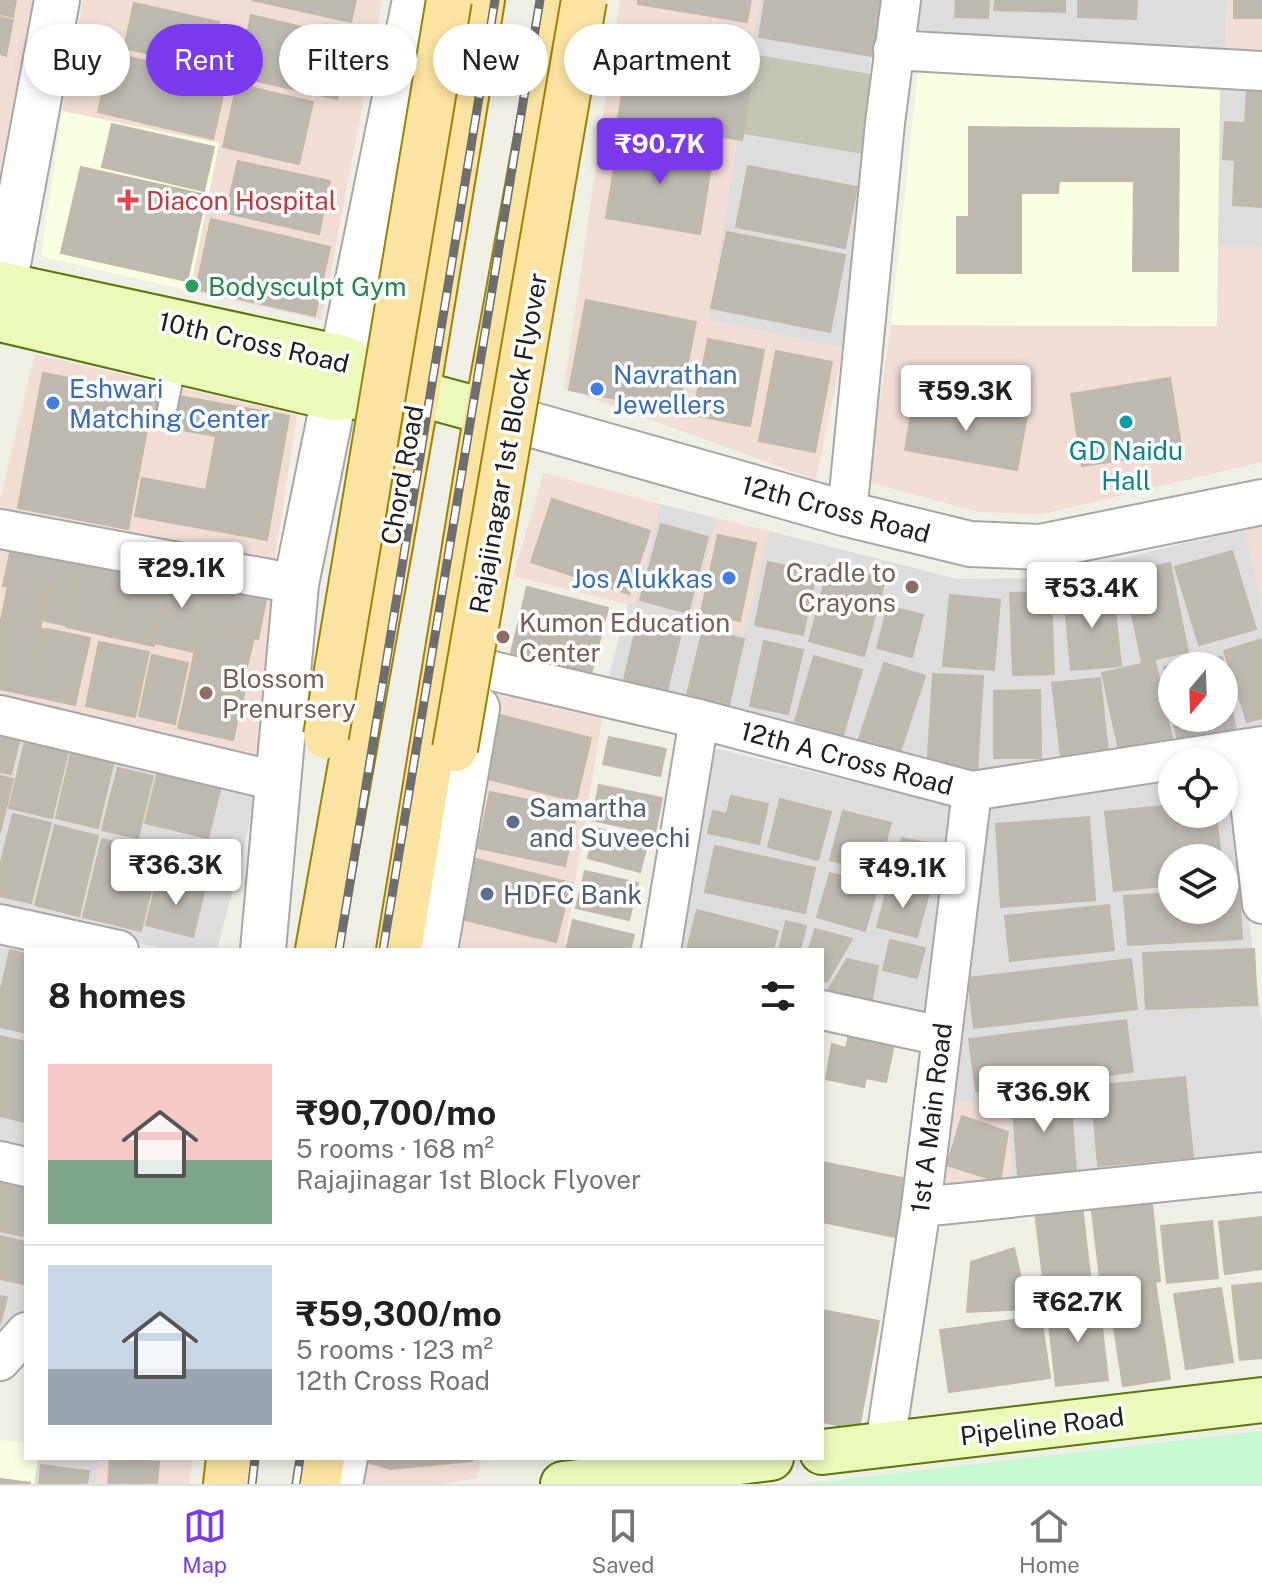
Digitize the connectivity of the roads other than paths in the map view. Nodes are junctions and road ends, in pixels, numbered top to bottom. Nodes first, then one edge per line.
1 (57, 0) edge
2 (415, 0) edge
3 (449, 0) edge
4 (482, 0) edge
5 (562, 0) edge
6 (584, 0) edge
7 (600, 0) edge
8 (901, 0) edge
9 (893, 50) junction
10 (1262, 71) edge
11 (1, 299) edge
12 (177, 361) junction
13 (338, 378) junction
14 (417, 393) junction
15 (487, 412) junction
16 (166, 415) dead end
17 (528, 424) junction
18 (1262, 502) edge
19 (847, 514) junction
20 (0, 529) edge
21 (296, 584) junction
22 (484, 669) junction
23 (0, 715) edge
24 (699, 719) junction
25 (1253, 749) edge
26 (280, 782) junction
27 (972, 791) junction
28 (409, 878) junction
29 (329, 887) junction
30 (1262, 904) edge
31 (0, 924) edge
32 (110, 948) edge
33 (263, 948) edge
34 (318, 948) edge
35 (399, 948) edge
36 (435, 948) edge
37 (661, 948) edge
38 (824, 1010) edge
39 (941, 1036) junction
40 (0, 1161) edge
41 (24, 1167) edge
42 (1262, 1172) edge
43 (921, 1207) junction
44 (24, 1334) edge
45 (0, 1361) edge
46 (1262, 1400) edge
47 (885, 1444) junction
48 (824, 1452) edge
49 (229, 1460) edge
50 (322, 1460) edge
51 (345, 1460) edge
52 (748, 1460) edge
53 (575, 1475) edge
54 (226, 1484) edge
55 (318, 1484) edge
56 (340, 1484) edge

1 - 11 street
2 - 13 street
3 - 29 main road, bridge
4 - 14 main road, Chord Road
5 - 15 main road
6 - 28 main road, Rajajinagar 1st Block Flyover, bridge
7 - 17 street
8 - 9 street
9 - 10 street
9 - 19 street
11 - 12 main road, 10th Cross Road
11 - 13 main road, 10th Cross Road
12 - 13 main road, 10th Cross Road
12 - 16 lane
13 - 14 main road, 10th Cross Road
13 - 21 street
14 - 15 main road, 12th Cross Road
14 - 29 main road, Chord Road
15 - 17 street, 12th Cross Road
15 - 28 main road
17 - 19 street, 12th Cross Road
17 - 22 street
18 - 19 street, 12th Cross Road
20 - 21 street
21 - 26 street
22 - 24 street, 12th A Cross Road
22 - 36 street
23 - 26 street
24 - 27 street, 12th A Cross Road
24 - 37 street
25 - 27 street, 12th A Cross Road
25 - 30 street
26 - 33 street
27 - 39 street, 1st A Main Road
28 - 35 main road
29 - 34 main road, Chord Road
31 - 32 street
38 - 39 street
39 - 43 street, 1st A Main Road
40 - 41 street
42 - 43 street
43 - 47 street, 1st A Main Road
44 - 45 street
46 - 47 main road, Pipeline Road
47 - 48 main road, Pipeline Road
49 - 54 main road
50 - 55 main road
51 - 56 street
52 - 53 main road

